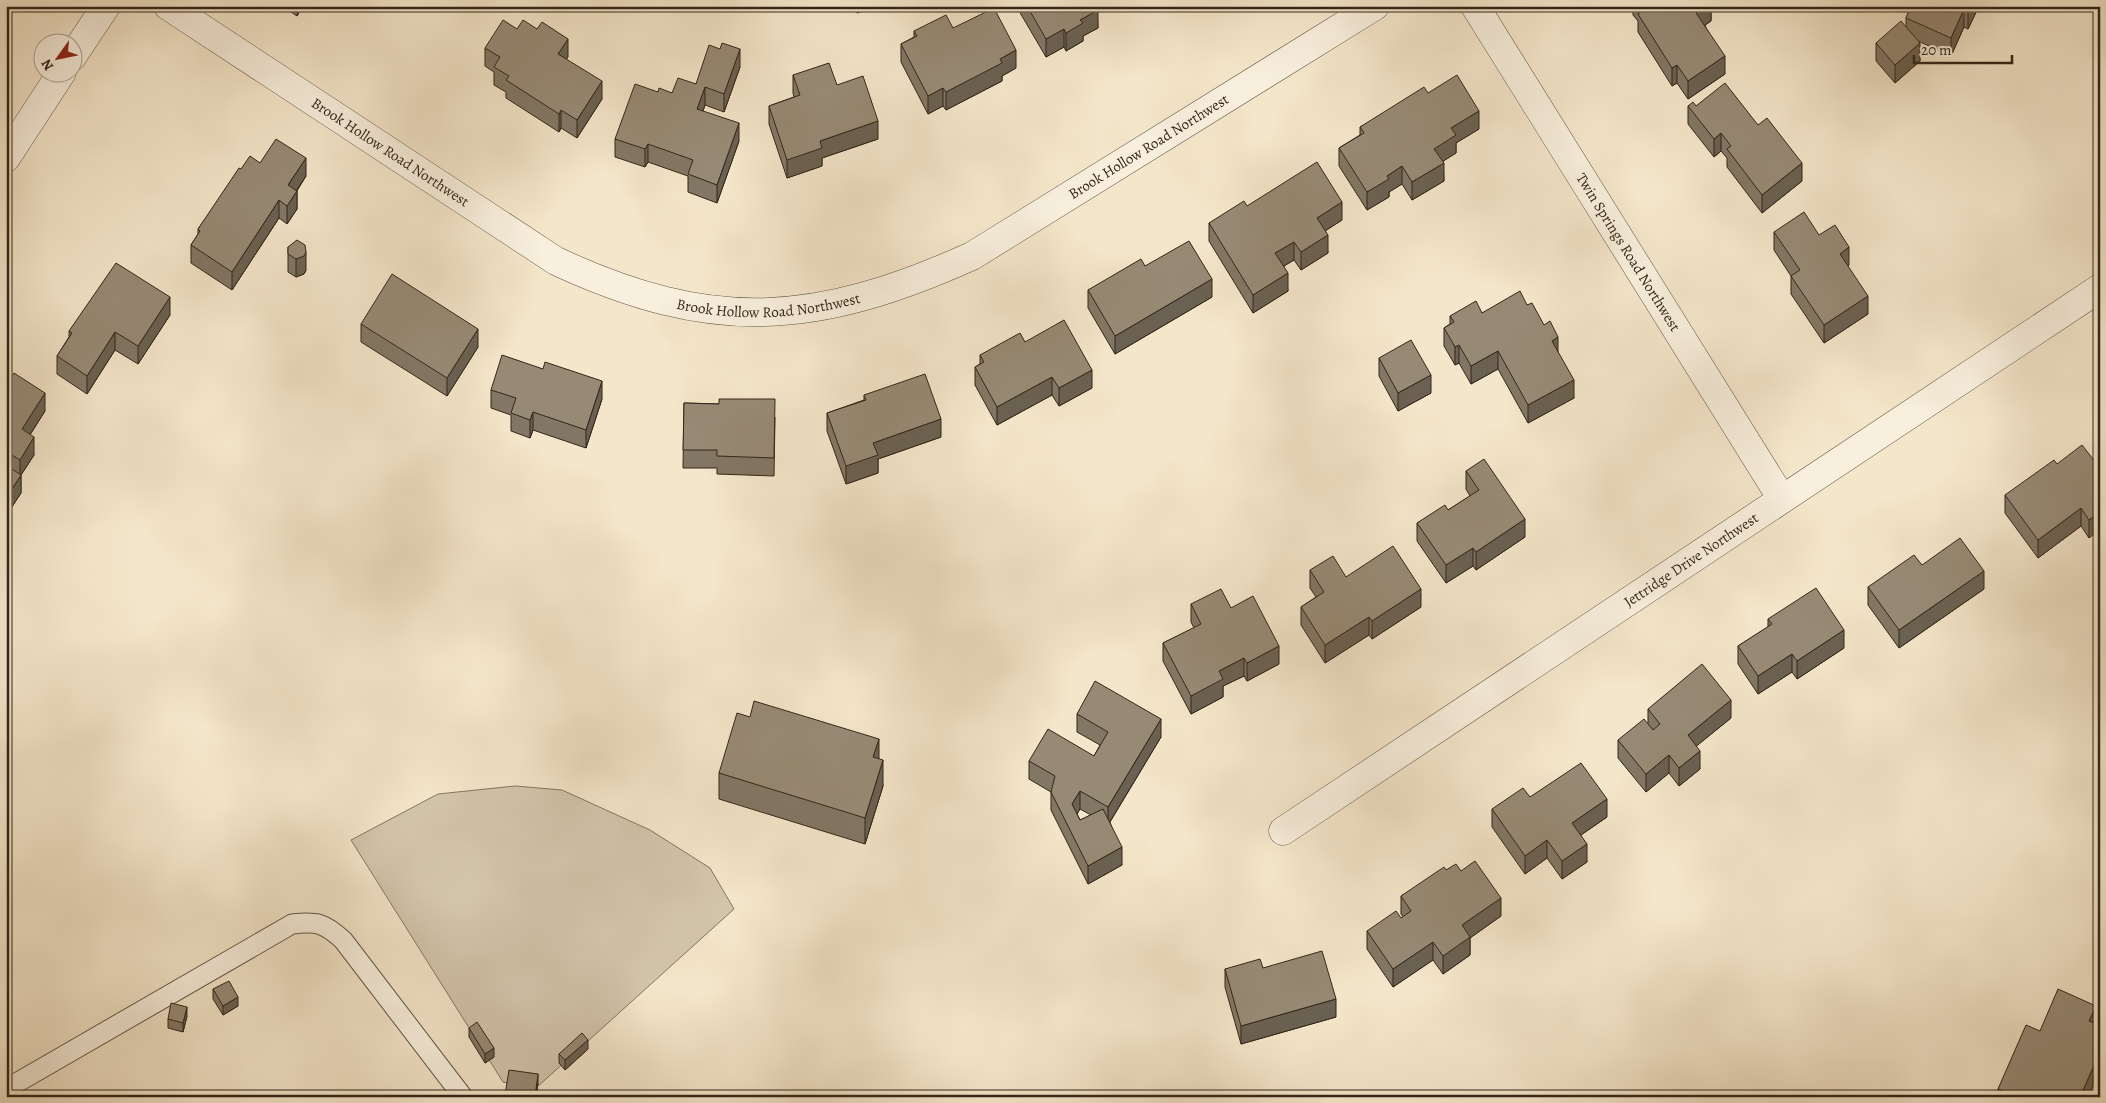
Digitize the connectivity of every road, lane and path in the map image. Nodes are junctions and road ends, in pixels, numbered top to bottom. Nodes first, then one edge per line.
1 (106, 6) edge
2 (168, 6) edge
3 (1375, 6) edge
4 (1475, 6) edge
5 (82, 42) edge
6 (55, 82) edge
7 (6, 158) edge
8 (2100, 288) edge
9 (1782, 500) junction
10 (1283, 831) dead end
11 (6, 1089) edge
12 (463, 1097) edge

1 - 5 street
2 - 3 street, Brook Hollow Road Northwest
4 - 9 street, Twin Springs Road Northwest
6 - 7 street
8 - 9 street, Jettridge Drive Northwest
9 - 10 street, Jettridge Drive Northwest
11 - 12 lane

